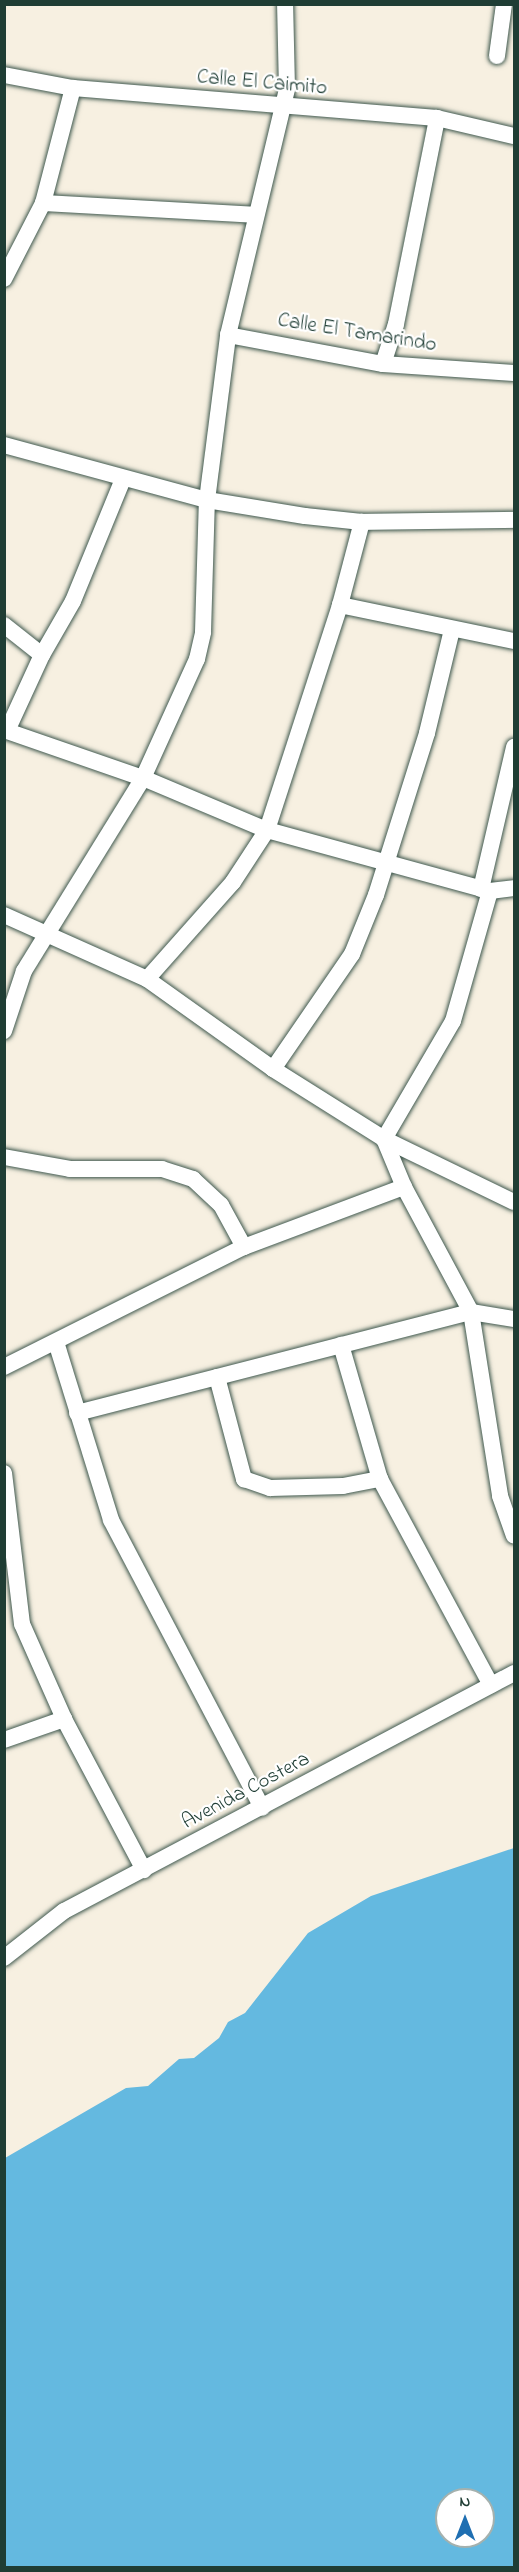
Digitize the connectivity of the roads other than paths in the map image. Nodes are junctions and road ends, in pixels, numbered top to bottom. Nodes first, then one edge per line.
1 (285, 4) edge
2 (504, 4) edge
3 (497, 56) dead end
4 (4, 75) edge
5 (73, 88) junction
6 (282, 108) junction
7 (438, 118) junction
8 (514, 136) edge
9 (43, 203) junction
10 (255, 216) junction
11 (4, 279) edge
12 (228, 335) junction
13 (382, 364) junction
14 (514, 373) edge
15 (4, 445) edge
16 (123, 479) junction
17 (207, 500) junction
18 (514, 520) edge
19 (362, 522) junction
20 (340, 605) junction
21 (4, 625) edge
22 (452, 630) junction
23 (514, 641) edge
24 (42, 655) junction
25 (6, 730) edge
26 (514, 747) edge
27 (143, 778) junction
28 (267, 830) junction
29 (387, 862) junction
30 (514, 888) edge
31 (485, 890) junction
32 (4, 915) edge
33 (48, 936) junction
34 (147, 979) junction
35 (4, 1031) edge
36 (273, 1069) junction
37 (384, 1139) junction
38 (4, 1157) edge
39 (404, 1187) junction
40 (514, 1202) edge
41 (244, 1247) junction
42 (471, 1312) junction
43 (514, 1319) edge
44 (56, 1342) junction
45 (340, 1345) junction
46 (4, 1367) edge
47 (217, 1377) junction
48 (77, 1413) junction
49 (4, 1473) edge
50 (380, 1479) junction
51 (514, 1536) edge
52 (514, 1673) edge
53 (491, 1685) junction
54 (64, 1719) junction
55 (4, 1740) edge
56 (262, 1808) junction
57 (144, 1870) junction
58 (4, 1958) edge

1 - 6 street
2 - 3 street
4 - 5 street, Calle El Caimito
5 - 6 street, Calle El Caimito
5 - 9 street
6 - 7 street, Calle El Caimito
6 - 10 street
7 - 8 street, Calle El Caimito
7 - 13 street
9 - 10 street
9 - 11 street
10 - 12 street
12 - 13 street, Calle El Tamarindo
12 - 17 street
13 - 14 street, Calle El Tamarindo
15 - 16 street
16 - 17 street
16 - 24 street
17 - 19 street
17 - 27 street
18 - 19 street
19 - 20 street
20 - 22 street
20 - 28 street
21 - 24 street
22 - 23 street
22 - 29 street
24 - 25 street
25 - 27 street
26 - 31 street
27 - 28 street
27 - 33 street
28 - 29 street
28 - 34 street
29 - 31 street
29 - 36 street
30 - 31 street
31 - 37 street
32 - 33 street
33 - 34 street
33 - 35 street
34 - 36 street
36 - 37 street
37 - 39 street
37 - 40 street
38 - 41 street
39 - 41 street
39 - 42 street
41 - 44 street
42 - 43 street
42 - 45 street
42 - 51 street
44 - 46 street
44 - 48 street
45 - 47 street
45 - 50 street
47 - 48 street
47 - 50 street
48 - 56 street
49 - 54 street
50 - 53 street
52 - 53 street, Avenida Costera
53 - 56 street, Avenida Costera
54 - 55 street
54 - 57 street
56 - 57 street, Avenida Costera
57 - 58 street, Avenida Costera

